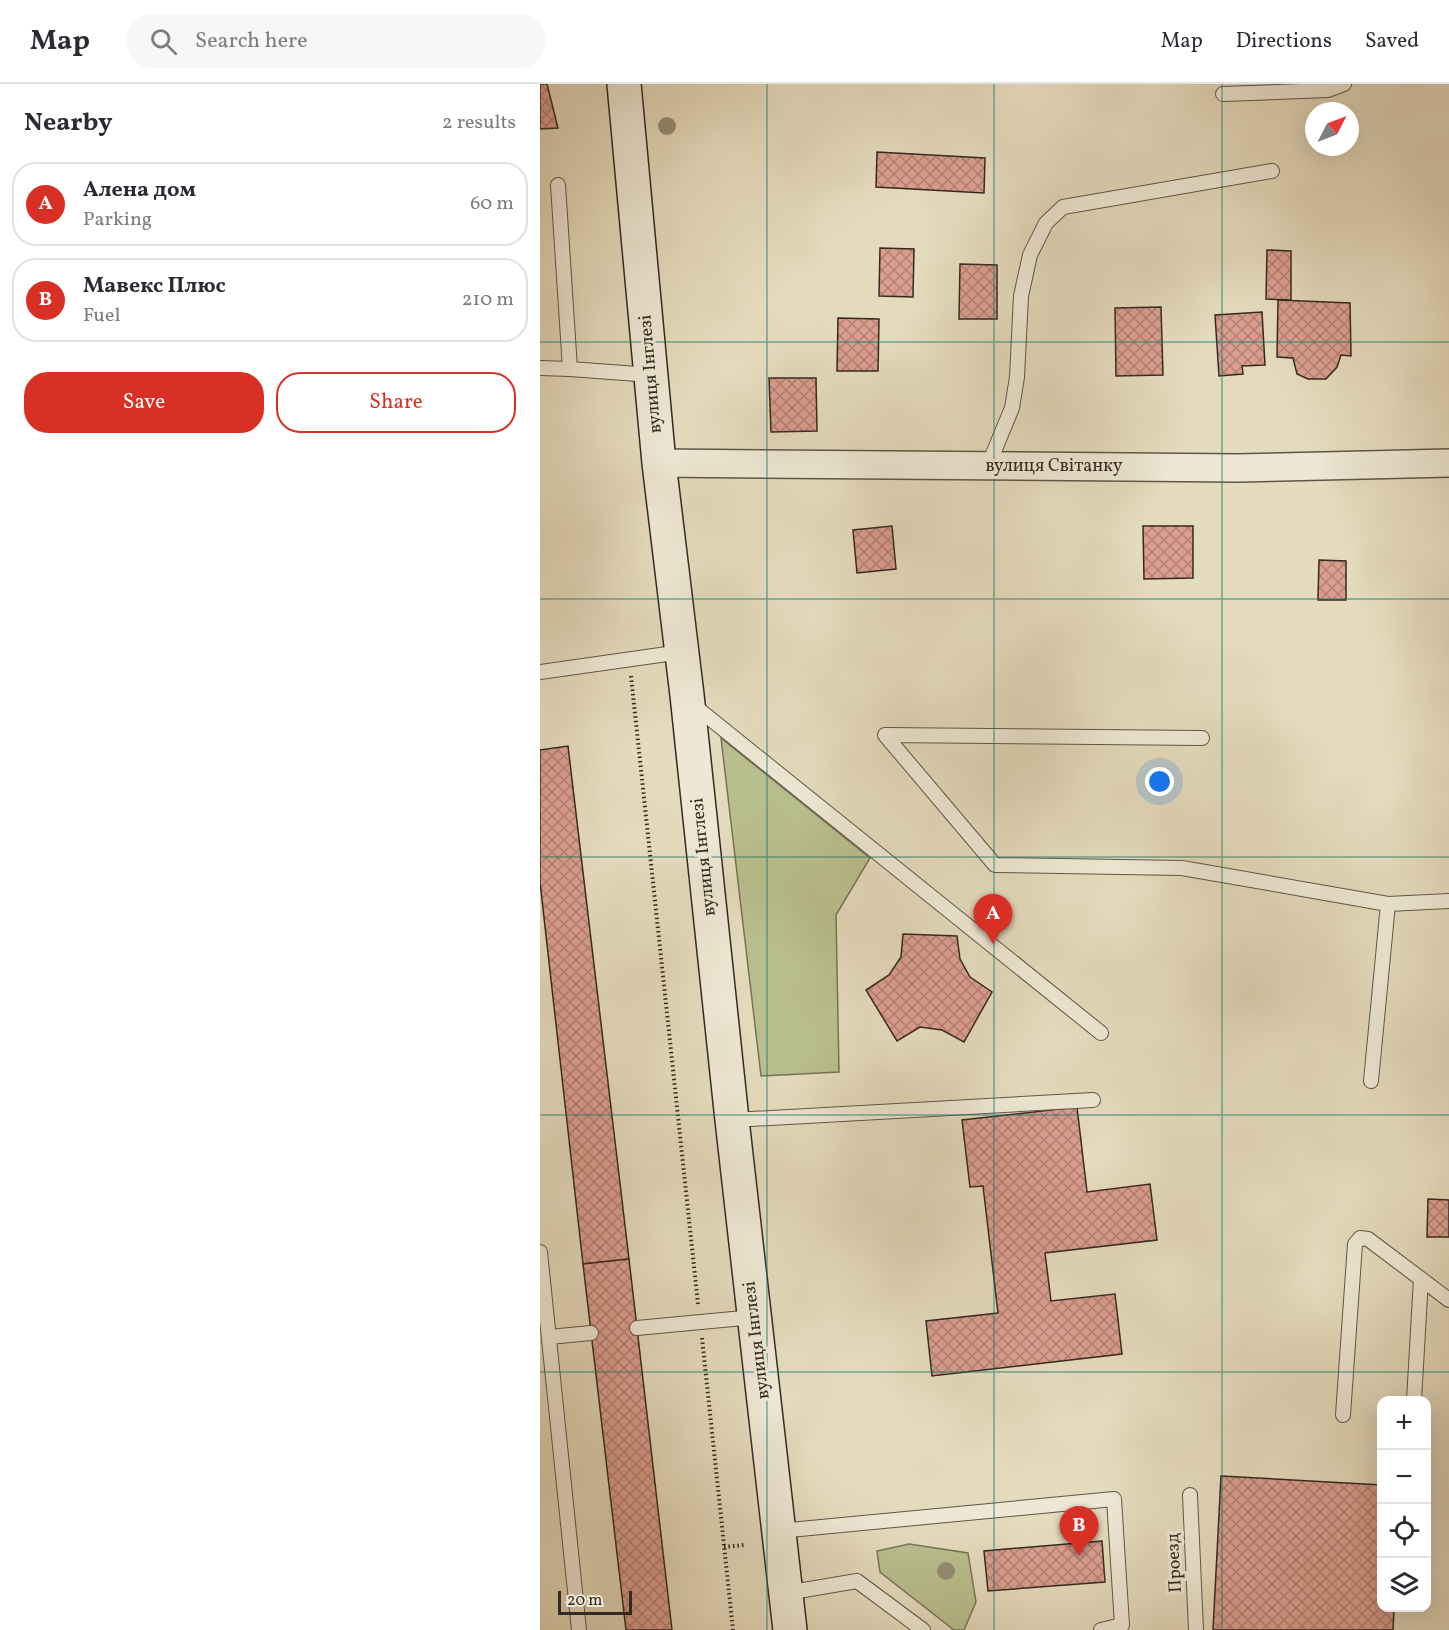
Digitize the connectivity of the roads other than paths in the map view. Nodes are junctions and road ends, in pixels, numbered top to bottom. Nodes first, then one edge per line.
1 (624, 84) edge
2 (1344, 84) edge
3 (1223, 94) dead end
4 (1272, 171) dead end
5 (558, 185) dead end
6 (540, 368) edge
7 (570, 369) junction
8 (651, 375) junction
9 (659, 463) junction
10 (1449, 463) edge
11 (988, 466) junction
12 (681, 652) junction
13 (540, 672) edge
14 (688, 701) junction
15 (1202, 738) dead end
16 (1449, 901) edge
17 (1388, 904) junction
18 (1101, 1033) dead end
19 (1371, 1081) dead end
20 (1093, 1100) dead end
21 (732, 1120) junction
22 (540, 1252) edge
23 (1421, 1279) junction
24 (1449, 1300) edge
25 (754, 1317) junction
26 (638, 1328) dead end
27 (591, 1333) dead end
28 (549, 1337) junction
29 (1414, 1396) edge
30 (1344, 1415) dead end
31 (1190, 1495) dead end
32 (779, 1532) junction
33 (786, 1593) junction
34 (579, 1630) edge
35 (790, 1630) edge
36 (923, 1630) edge
37 (1101, 1630) edge
38 (1196, 1630) edge

1 - 8 main road, вулиця Інглезі
2 - 3 lane
4 - 11 lane
5 - 7 lane
6 - 7 lane
7 - 8 lane
8 - 9 main road, вулиця Інглезі
9 - 11 street, вулиця Світанку
9 - 12 main road, вулиця Інглезі
10 - 11 street, вулиця Світанку
12 - 13 lane
12 - 14 main road, вулиця Інглезі
14 - 18 lane
14 - 21 main road, вулиця Інглезі
15 - 17 lane
16 - 17 lane
17 - 19 lane
20 - 21 lane
21 - 25 main road, вулиця Інглезі
22 - 28 lane
23 - 24 lane
23 - 29 lane
23 - 30 lane
25 - 26 lane
25 - 32 main road, вулиця Інглезі
27 - 28 lane
28 - 34 lane
31 - 38 lane, Проезд
32 - 33 main road, вулиця Інглезі
32 - 37 lane
33 - 35 main road, вулиця Інглезі
33 - 36 lane

